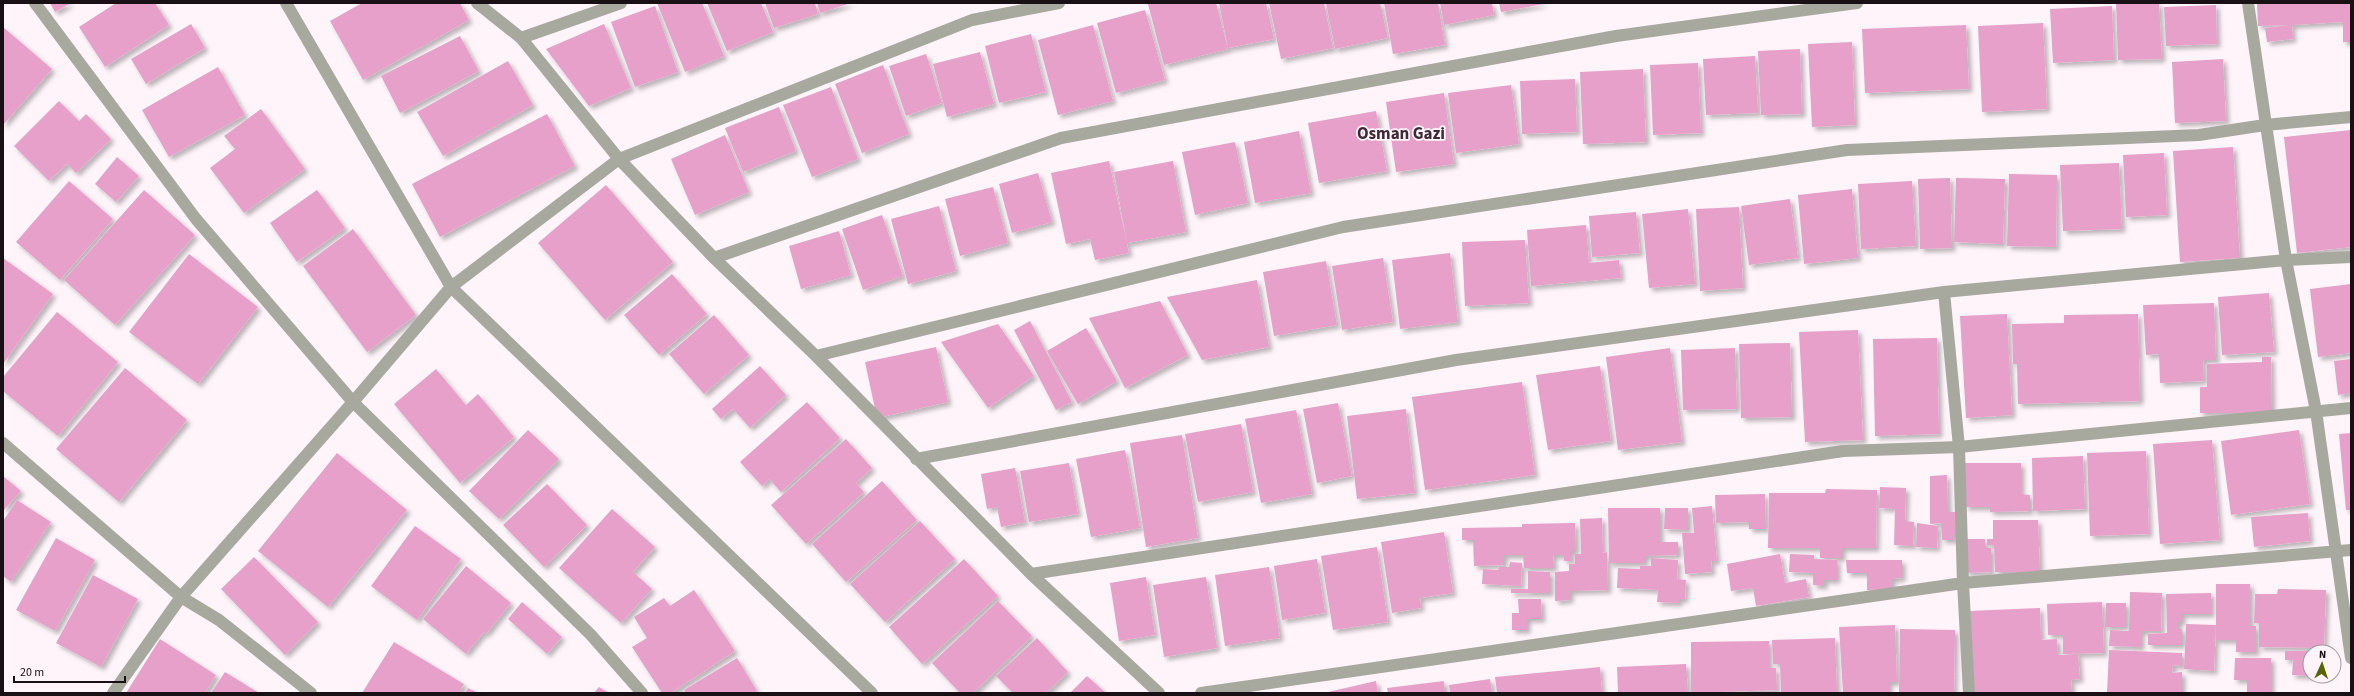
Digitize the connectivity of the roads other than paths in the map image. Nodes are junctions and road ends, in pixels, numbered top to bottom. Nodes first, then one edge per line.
1 (36, 3) edge
2 (286, 3) edge
3 (477, 3) edge
4 (620, 3) edge
5 (1059, 3) edge
6 (1857, 3) edge
7 (2248, 3) edge
8 (521, 38) junction
9 (2351, 117) edge
10 (2265, 125) junction
11 (619, 159) junction
12 (2351, 257) edge
13 (714, 258) junction
14 (2286, 260) junction
15 (451, 287) junction
16 (1944, 292) junction
17 (816, 356) junction
18 (353, 402) junction
19 (2351, 408) edge
20 (2316, 411) junction
21 (3, 444) edge
22 (1959, 447) junction
23 (916, 458) junction
24 (2351, 550) edge
25 (2335, 551) junction
26 (1031, 574) junction
27 (1963, 582) junction
28 (181, 597) junction
29 (2351, 658) edge
30 (113, 693) edge
31 (311, 693) edge
32 (642, 693) edge
33 (872, 693) edge
34 (1159, 693) edge
35 (1201, 693) edge
36 (1969, 693) edge

1 - 18 street
2 - 15 street
3 - 8 street
4 - 8 street
5 - 11 street
6 - 13 street
7 - 10 street
8 - 11 street
9 - 10 street
10 - 14 street
10 - 17 street
11 - 13 street
11 - 15 street
12 - 14 street
13 - 17 street
14 - 16 street
14 - 20 street
15 - 18 street
15 - 33 street
16 - 22 street
16 - 23 street
17 - 23 street
18 - 28 street
18 - 32 street
19 - 20 street
20 - 22 street
20 - 25 street
21 - 28 street
22 - 26 street
22 - 27 street
23 - 26 street
24 - 25 street
25 - 27 street
25 - 29 street
26 - 34 street
27 - 35 street
27 - 36 street
28 - 30 street
28 - 31 street

